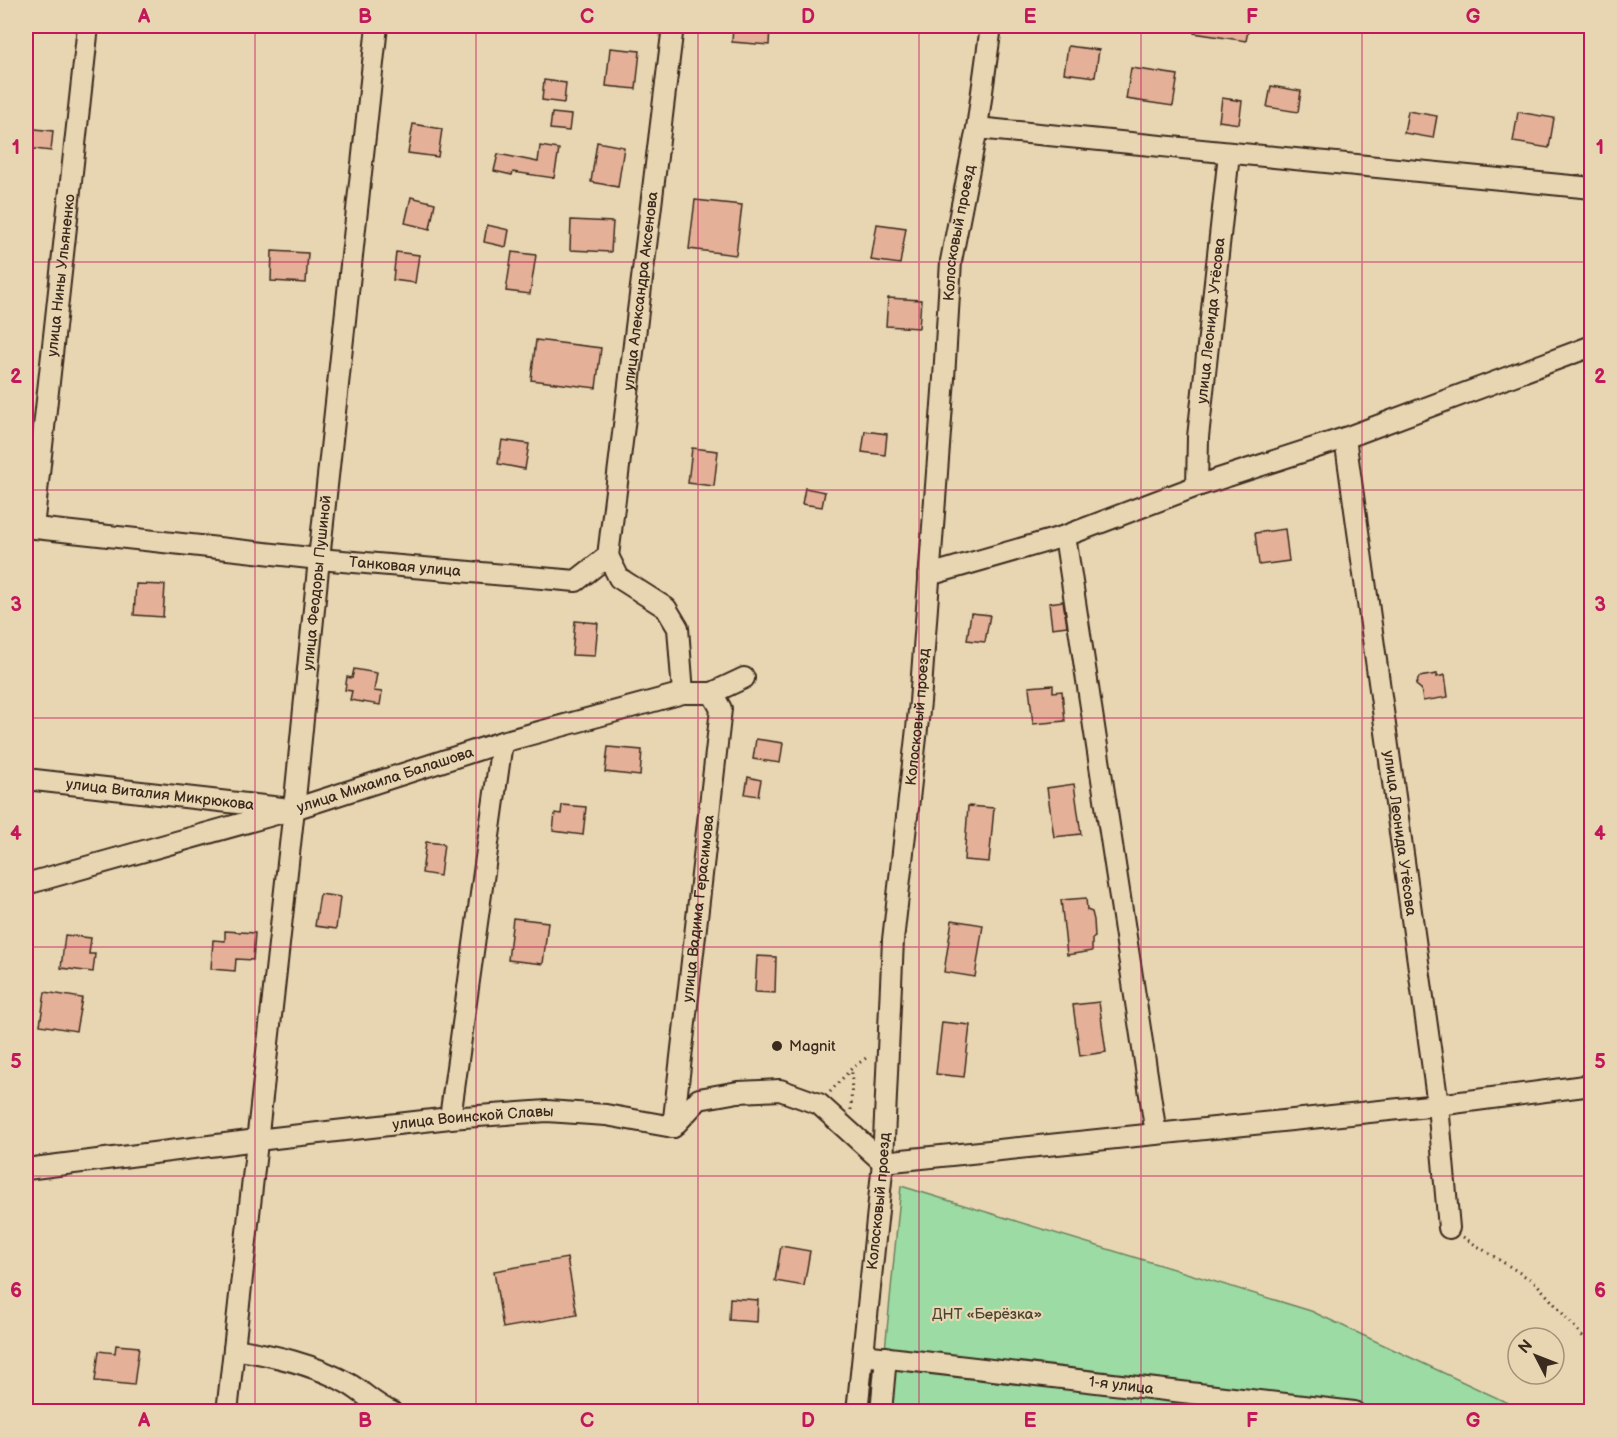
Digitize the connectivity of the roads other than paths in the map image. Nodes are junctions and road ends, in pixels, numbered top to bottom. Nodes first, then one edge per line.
1 (88, 26) edge
2 (377, 26) edge
3 (673, 26) edge
4 (991, 26) edge
5 (977, 128) junction
6 (1229, 154) junction
7 (1592, 188) edge
8 (1592, 346) edge
9 (1345, 438) junction
10 (1197, 486) junction
11 (29, 527) edge
12 (1065, 536) junction
13 (608, 556) junction
14 (319, 559) junction
15 (929, 575) junction
16 (744, 678) dead end
17 (683, 693) junction
18 (712, 693) junction
19 (502, 742) junction
20 (26, 779) edge
21 (294, 809) junction
22 (26, 884) edge
23 (1592, 1085) edge
24 (1438, 1105) junction
25 (450, 1118) junction
26 (673, 1127) junction
27 (1156, 1134) junction
28 (257, 1140) junction
29 (883, 1162) junction
30 (26, 1169) edge
31 (1449, 1228) road end
32 (234, 1349) junction
33 (862, 1355) junction
34 (886, 1358) junction
35 (227, 1412) edge
36 (392, 1412) edge
37 (857, 1412) edge
38 (881, 1412) edge
39 (1354, 1412) edge

1 - 11 street, улица Нины Ульяненко
2 - 14 street, улица Феодоры Пушиной
3 - 13 street, улица Александра Аксенова
4 - 5 street, Колосковый проезд
5 - 6 street
5 - 15 street, Колосковый проезд
6 - 7 street
6 - 10 street, улица Леонида Утёсова
8 - 9 street
9 - 10 street
9 - 24 street, улица Леонида Утёсова
10 - 12 street
11 - 14 street, Танковая улица
12 - 15 street
12 - 27 street
13 - 14 street, Танковая улица
13 - 17 street
14 - 21 street, улица Феодоры Пушиной
15 - 29 street, Колосковый проезд
16 - 18 street, улица Михаила Балашова
17 - 18 street, улица Михаила Балашова
17 - 19 street, улица Михаила Балашова
18 - 26 street, улица Вадима Герасимова
19 - 21 street, улица Михаила Балашова
19 - 25 street
20 - 21 street, улица Виталия Микрюкова
21 - 22 street, улица Михаила Балашова
21 - 28 street, улица Феодоры Пушиной
23 - 24 street
24 - 27 street
24 - 31 street, улица Леонида Утёсова
25 - 26 street, улица Воинской Славы
25 - 28 street, улица Воинской Славы
26 - 29 street
27 - 29 street
28 - 30 street, улица Воинской Славы
28 - 32 street, улица Феодоры Пушиной
29 - 33 street, Колосковый проезд
32 - 35 street, улица Феодоры Пушиной
32 - 36 street
33 - 34 street, 1-я улица
33 - 37 street, Колосковый проезд
34 - 38 street
34 - 39 street, 1-я улица

